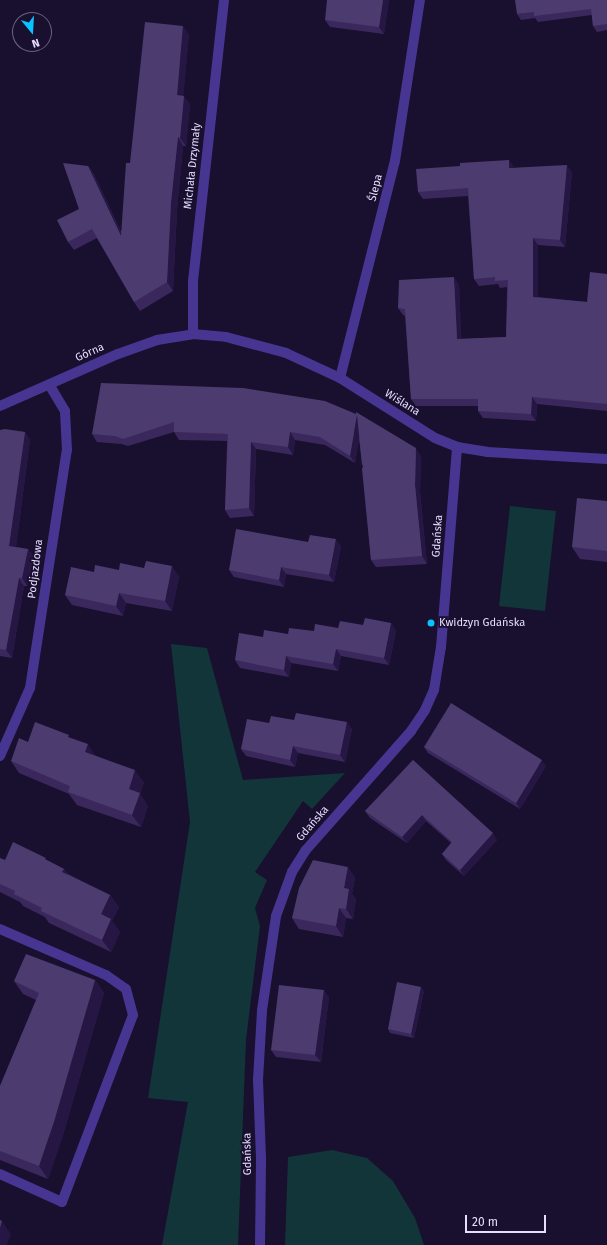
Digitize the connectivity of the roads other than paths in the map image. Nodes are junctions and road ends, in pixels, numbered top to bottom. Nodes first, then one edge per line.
1 (224, 0) edge
2 (420, 0) edge
3 (193, 334) junction
4 (340, 378) junction
5 (49, 384) junction
6 (0, 406) edge
7 (458, 447) junction
8 (607, 459) edge
9 (0, 756) edge
10 (0, 929) edge
11 (0, 1174) edge
12 (260, 1245) edge

1 - 3 street, Michała Drzymały
2 - 4 street, Ślepa
3 - 4 street, Wiślana
3 - 5 street, Górna
4 - 7 street, Wiślana
5 - 6 street, Górna
5 - 9 street, Podjazdowa
7 - 8 street, Wiślana
7 - 12 street, Gdańska
10 - 11 street

